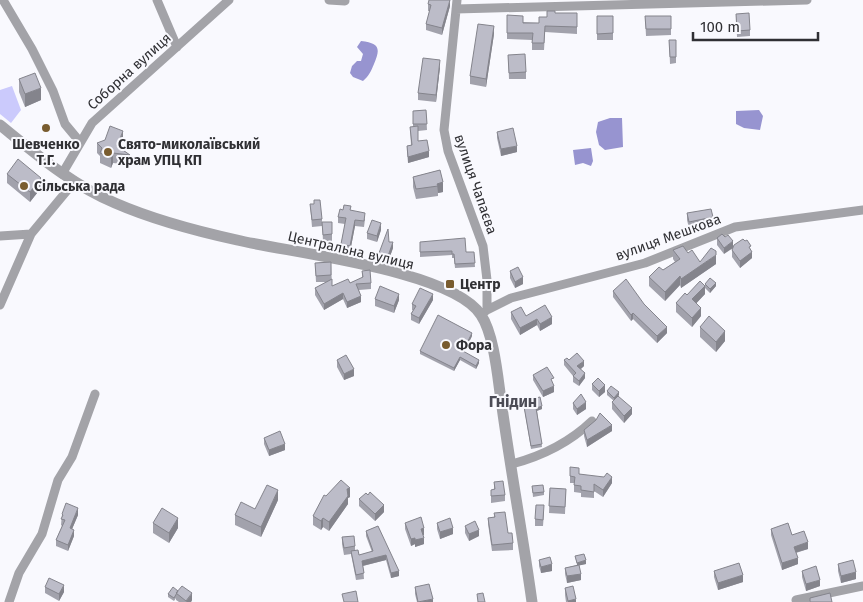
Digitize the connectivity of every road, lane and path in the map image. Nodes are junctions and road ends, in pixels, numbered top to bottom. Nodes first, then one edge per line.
1 (3, 0) edge
2 (157, 0) edge
3 (229, 0) edge
4 (329, 0) edge
5 (807, 0) edge
6 (345, 2) dead end
7 (457, 5) edge
8 (177, 47) junction
9 (0, 125) edge
10 (80, 142) junction
11 (62, 174) junction
12 (75, 181) junction
13 (863, 210) edge
14 (31, 234) junction
15 (0, 236) edge
16 (0, 304) edge
17 (484, 313) junction
18 (95, 394) dead end
19 (592, 421) edge
20 (512, 464) junction
21 (863, 586) edge
22 (796, 600) dead end
23 (9, 602) edge
24 (532, 602) edge

1 - 10 street
2 - 8 street
3 - 8 street, Соборна вулиця
4 - 6 street
5 - 7 street
7 - 17 street, вулиця Чапаєва
8 - 10 street, Соборна вулиця
9 - 11 street, Центральна вулиця
10 - 11 street, Соборна вулиця
11 - 12 street, Центральна вулиця
12 - 14 street
12 - 17 street, Центральна вулиця
13 - 17 street, вулиця Мешкова
14 - 15 street
14 - 16 street
17 - 20 street
18 - 23 street
19 - 20 street
20 - 24 street
21 - 22 street

